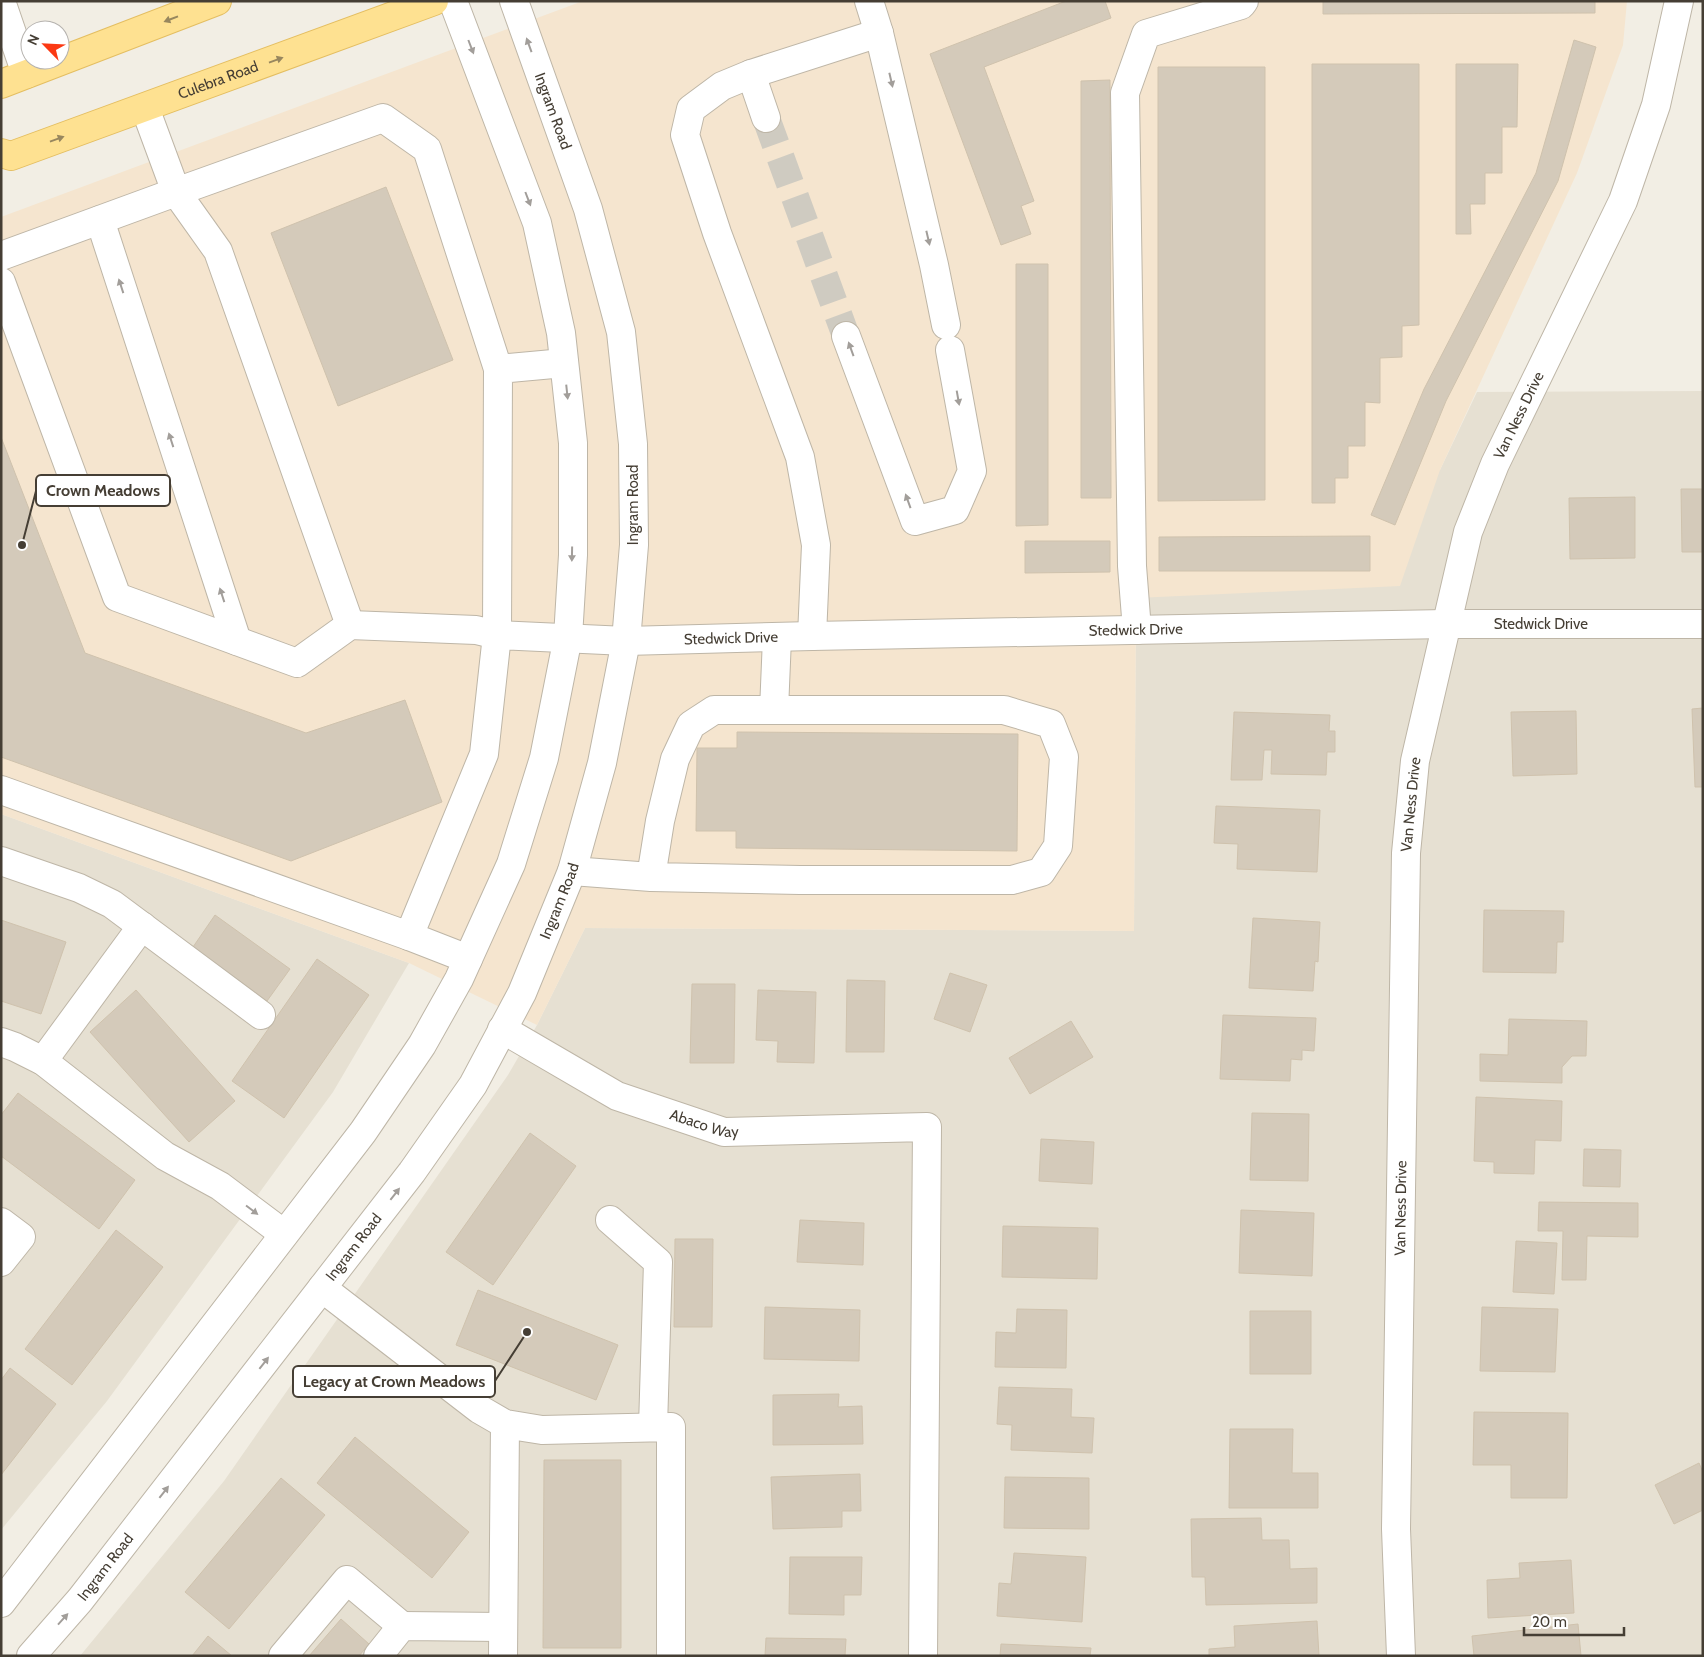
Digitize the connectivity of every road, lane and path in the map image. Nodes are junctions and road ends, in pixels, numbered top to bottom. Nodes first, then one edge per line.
1 (1, 1) edge
2 (217, 1) edge
3 (434, 1) edge
4 (454, 1) edge
5 (514, 1) edge
6 (869, 1) edge
7 (1244, 1) edge
8 (1679, 1) edge
9 (879, 33) junction
10 (26, 74) junction
11 (750, 74) junction
12 (1, 84) edge
13 (145, 108) junction
14 (766, 118) tunnel mouth
15 (1, 153) edge
16 (176, 192) junction
17 (100, 220) junction
18 (1, 256) edge
19 (1, 282) edge
20 (846, 336) tunnel mouth
21 (564, 363) junction
22 (498, 370) junction
23 (1446, 624) junction
24 (1703, 624) edge
25 (350, 625) junction
26 (1137, 630) junction
27 (497, 635) junction
28 (812, 636) junction
29 (568, 637) junction
30 (776, 638) junction
31 (237, 641) junction
32 (626, 641) junction
33 (774, 710) junction
34 (1, 790) edge
35 (1, 861) edge
36 (572, 871) junction
37 (651, 877) junction
38 (142, 926) junction
39 (410, 936) junction
40 (468, 960) junction
41 (261, 1016) dead end
42 (502, 1029) junction
43 (1, 1042) edge
44 (43, 1061) junction
45 (610, 1220) dead end
46 (1, 1222) edge
47 (284, 1234) junction
48 (1, 1262) edge
49 (322, 1288) junction
50 (505, 1424) junction
51 (653, 1427) junction
52 (1, 1604) edge
53 (402, 1626) junction
54 (503, 1627) junction
55 (31, 1656) edge
56 (283, 1656) edge
57 (378, 1656) edge
58 (503, 1656) edge
59 (671, 1656) edge
60 (923, 1656) edge
61 (1402, 1656) edge

1 - 10 street
2 -> 10 main road
13 -> 3 main road, Culebra Road
4 -> 21 street
32 -> 5 street, Ingram Road
6 - 9 street
7 - 26 street
8 - 23 street, Van Ness Drive
9 - 11 street
9 -> 20 street
10 - 12 main road
11 - 14 street
11 - 28 street
15 -> 13 main road, Culebra Road
13 - 16 street
16 - 17 street
16 - 22 street
16 - 25 street
17 - 18 street
31 -> 17 street
19 - 31 street
21 - 22 street
21 -> 29 street
22 - 27 street
23 - 24 street, Stedwick Drive
23 - 26 street, Stedwick Drive
23 - 61 street, Van Ness Drive
25 - 27 street, Stedwick Drive
25 - 31 street
26 - 28 street, Stedwick Drive
27 - 29 street, Stedwick Drive
27 - 39 street
28 - 30 street, Stedwick Drive
29 - 32 street, Stedwick Drive
29 - 40 street
30 - 32 street, Stedwick Drive
30 - 33 street
32 - 36 street, Ingram Road
33 - 37 street
33 - 37 street
34 - 39 street
35 - 38 street
36 - 37 street
36 - 42 street, Ingram Road
38 - 41 street
38 - 44 street
39 - 40 street
40 - 47 street
49 -> 42 street, Ingram Road
42 - 60 street, Abaco Way
43 - 44 street
44 -> 47 street
45 - 51 street
46 - 48 street
47 - 52 street
49 - 50 street
55 -> 49 street, Ingram Road
50 - 51 street
50 - 54 street
51 - 59 street
53 - 54 street
53 - 56 street
53 - 57 street
54 - 58 street

